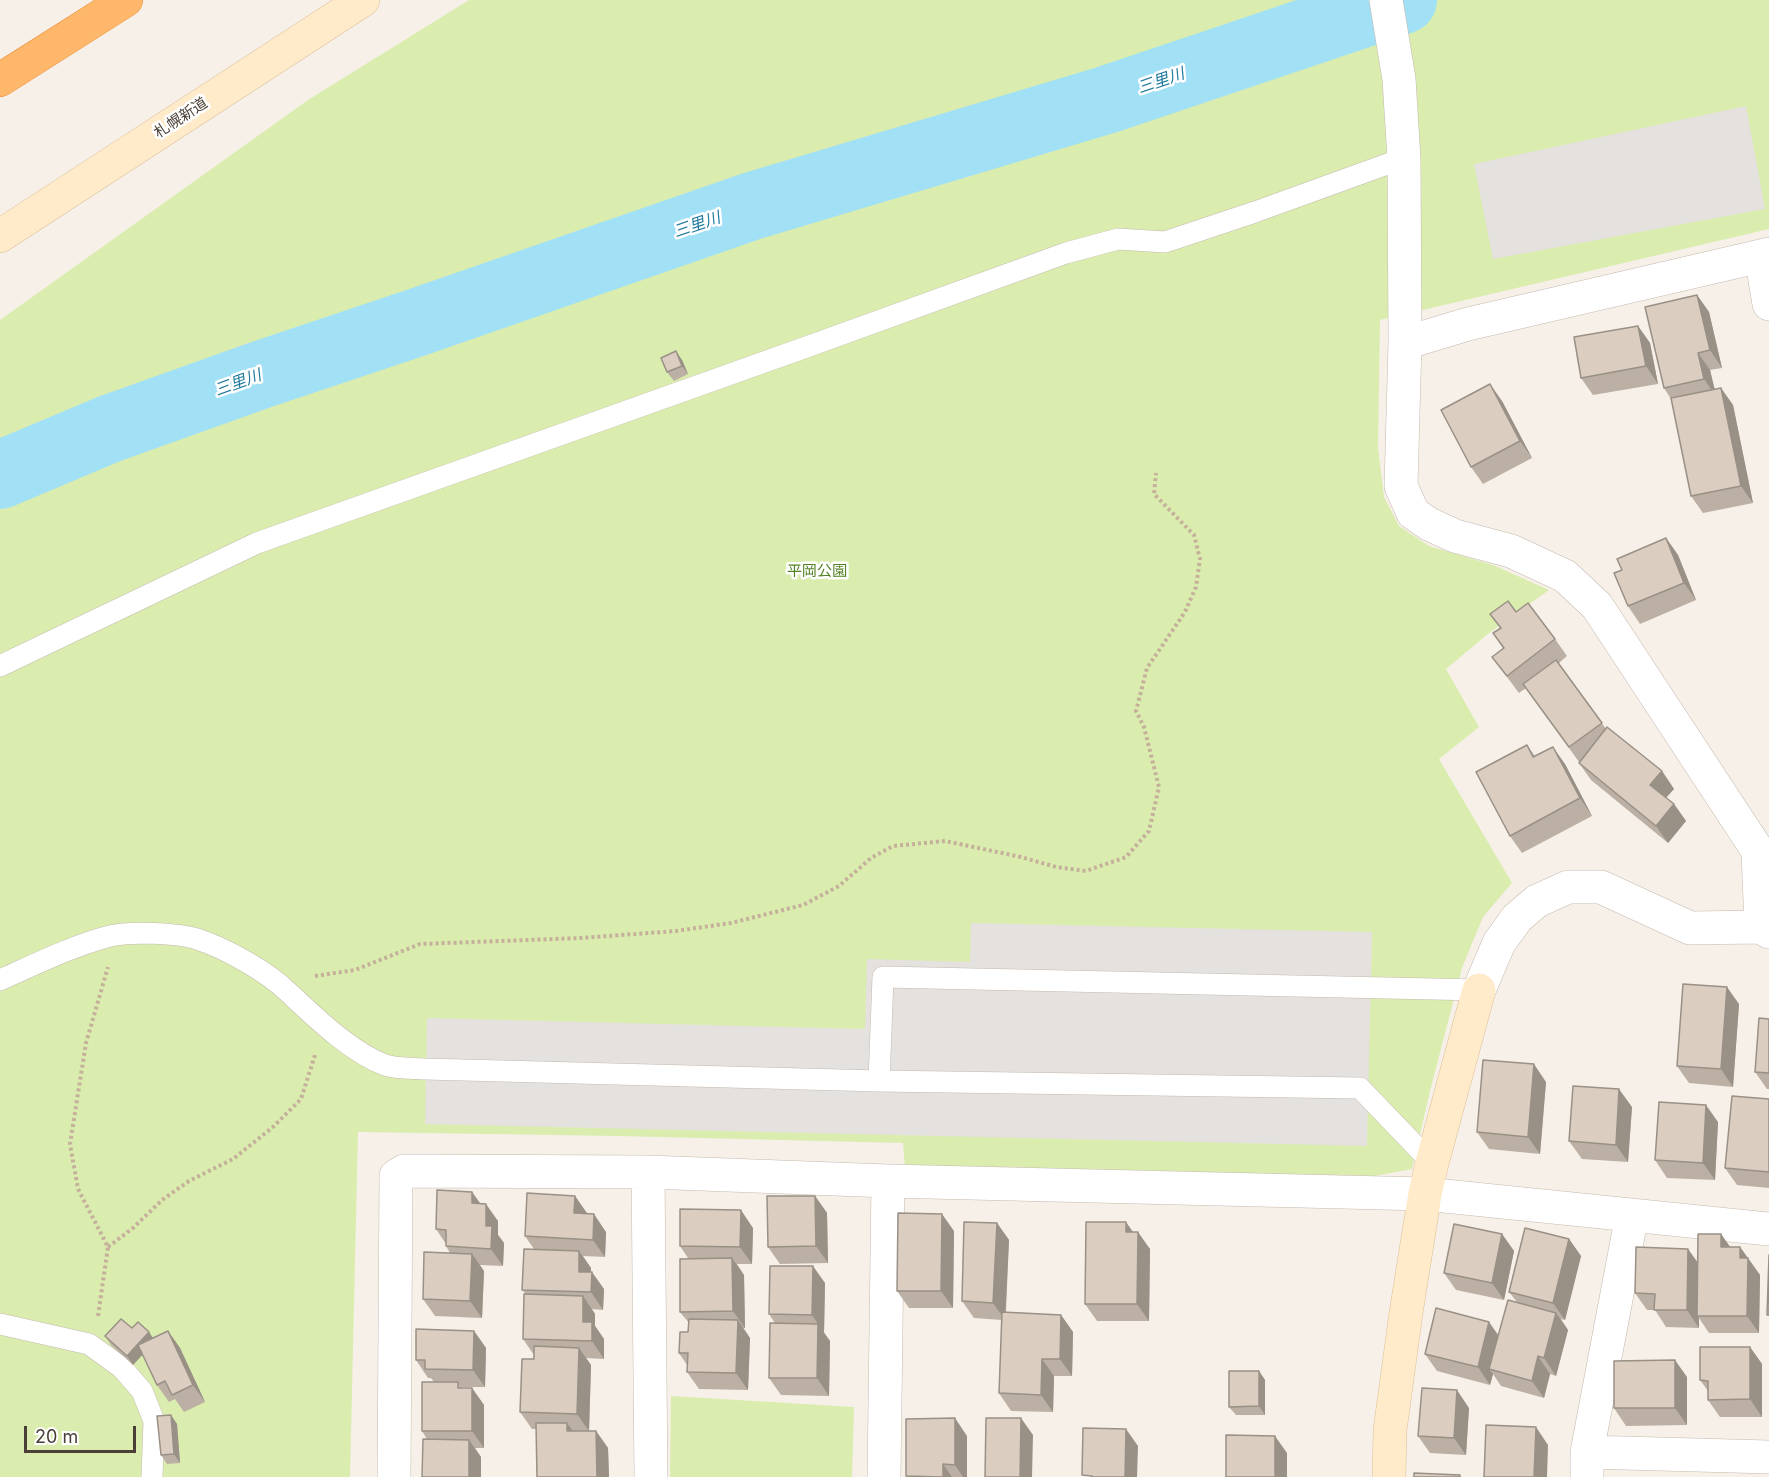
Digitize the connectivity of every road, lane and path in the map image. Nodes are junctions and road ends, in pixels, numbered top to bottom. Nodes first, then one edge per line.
1 (126, 0) edge
2 (363, 0) edge
3 (1386, 0) edge
4 (0, 80) edge
5 (1404, 158) junction
6 (0, 236) edge
7 (1765, 255) edge
8 (1769, 304) edge
9 (1405, 343) junction
10 (1156, 473) dead end
11 (0, 666) edge
12 (1765, 929) edge
13 (118, 935) junction
14 (0, 980) edge
15 (285, 989) junction
16 (1479, 990) junction
17 (326, 1026) junction
18 (879, 1081) junction
19 (648, 1172) junction
20 (1429, 1179) junction
21 (888, 1181) junction
22 (1632, 1215) junction
23 (1769, 1229) edge
24 (108, 1247) junction
25 (0, 1324) edge
26 (89, 1344) junction
27 (1769, 1457) edge
28 (1587, 1465) edge
29 (152, 1477) edge
30 (394, 1477) edge
31 (651, 1477) edge
32 (884, 1477) edge
33 (1389, 1477) edge

1 - 4 highway
2 - 6 street, 札幌新道
3 - 5 street
5 - 9 street
5 - 11 lane
7 - 8 street
7 - 9 street
9 - 12 street
10 - 15 path
12 - 16 street
13 - 14 lane
13 - 15 lane
13 - 24 path
15 - 17 lane
16 - 18 lane
16 - 20 street
17 - 18 lane
17 - 24 path
18 - 20 lane
19 - 21 street
19 - 30 street
19 - 31 street
20 - 21 street
20 - 22 street
20 - 33 street
21 - 32 street
22 - 23 street
22 - 28 street
24 - 26 path
25 - 26 lane
26 - 29 lane
27 - 28 street

